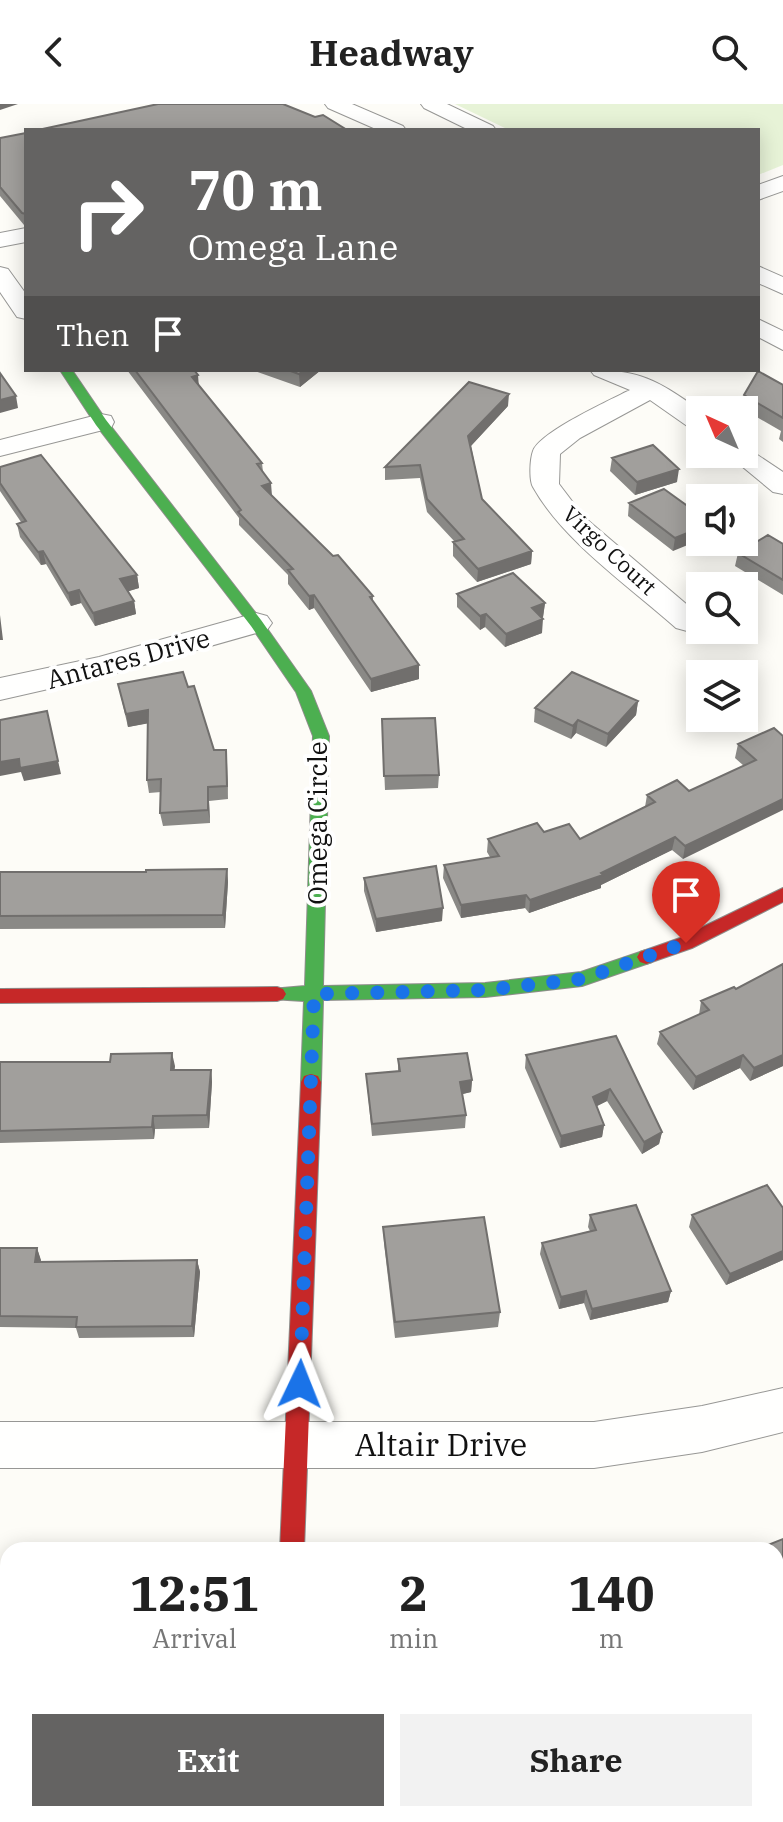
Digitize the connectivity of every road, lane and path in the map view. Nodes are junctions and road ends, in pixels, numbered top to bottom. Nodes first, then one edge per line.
1 (335, 104) edge
2 (431, 104) edge
3 (391, 128) edge
4 (482, 128) edge
5 (783, 183) edge
6 (760, 192) edge
7 (24, 235) edge
8 (0, 240) edge
9 (0, 274) edge
10 (760, 274) edge
11 (783, 287) edge
12 (24, 309) edge
13 (760, 327) edge
14 (783, 342) edge
15 (67, 372) edge
16 (608, 372) edge
17 (651, 389) junction
18 (686, 413) edge
19 (101, 422) junction
20 (0, 448) edge
21 (758, 467) edge
22 (783, 486) edge
23 (686, 620) edge
24 (256, 623) junction
25 (0, 689) edge
26 (783, 894) edge
27 (314, 994) junction
28 (0, 996) edge
29 (783, 1410) edge
30 (298, 1443) junction
31 (0, 1445) edge
32 (292, 1542) edge

1 - 3 street
2 - 4 street
5 - 6 street
7 - 8 street
9 - 12 street
10 - 11 street
13 - 14 street
15 - 19 street, Omega Circle
16 - 17 street
17 - 18 street
17 - 23 street, Virgo Court
19 - 20 street
19 - 24 street, Omega Circle
21 - 22 street
24 - 25 street, Antares Drive
24 - 27 street, Omega Circle
26 - 27 street
27 - 28 street
27 - 30 street, Omega Circle
29 - 30 street, Altair Drive
30 - 31 street, Altair Drive
30 - 32 street, Omega Circle

